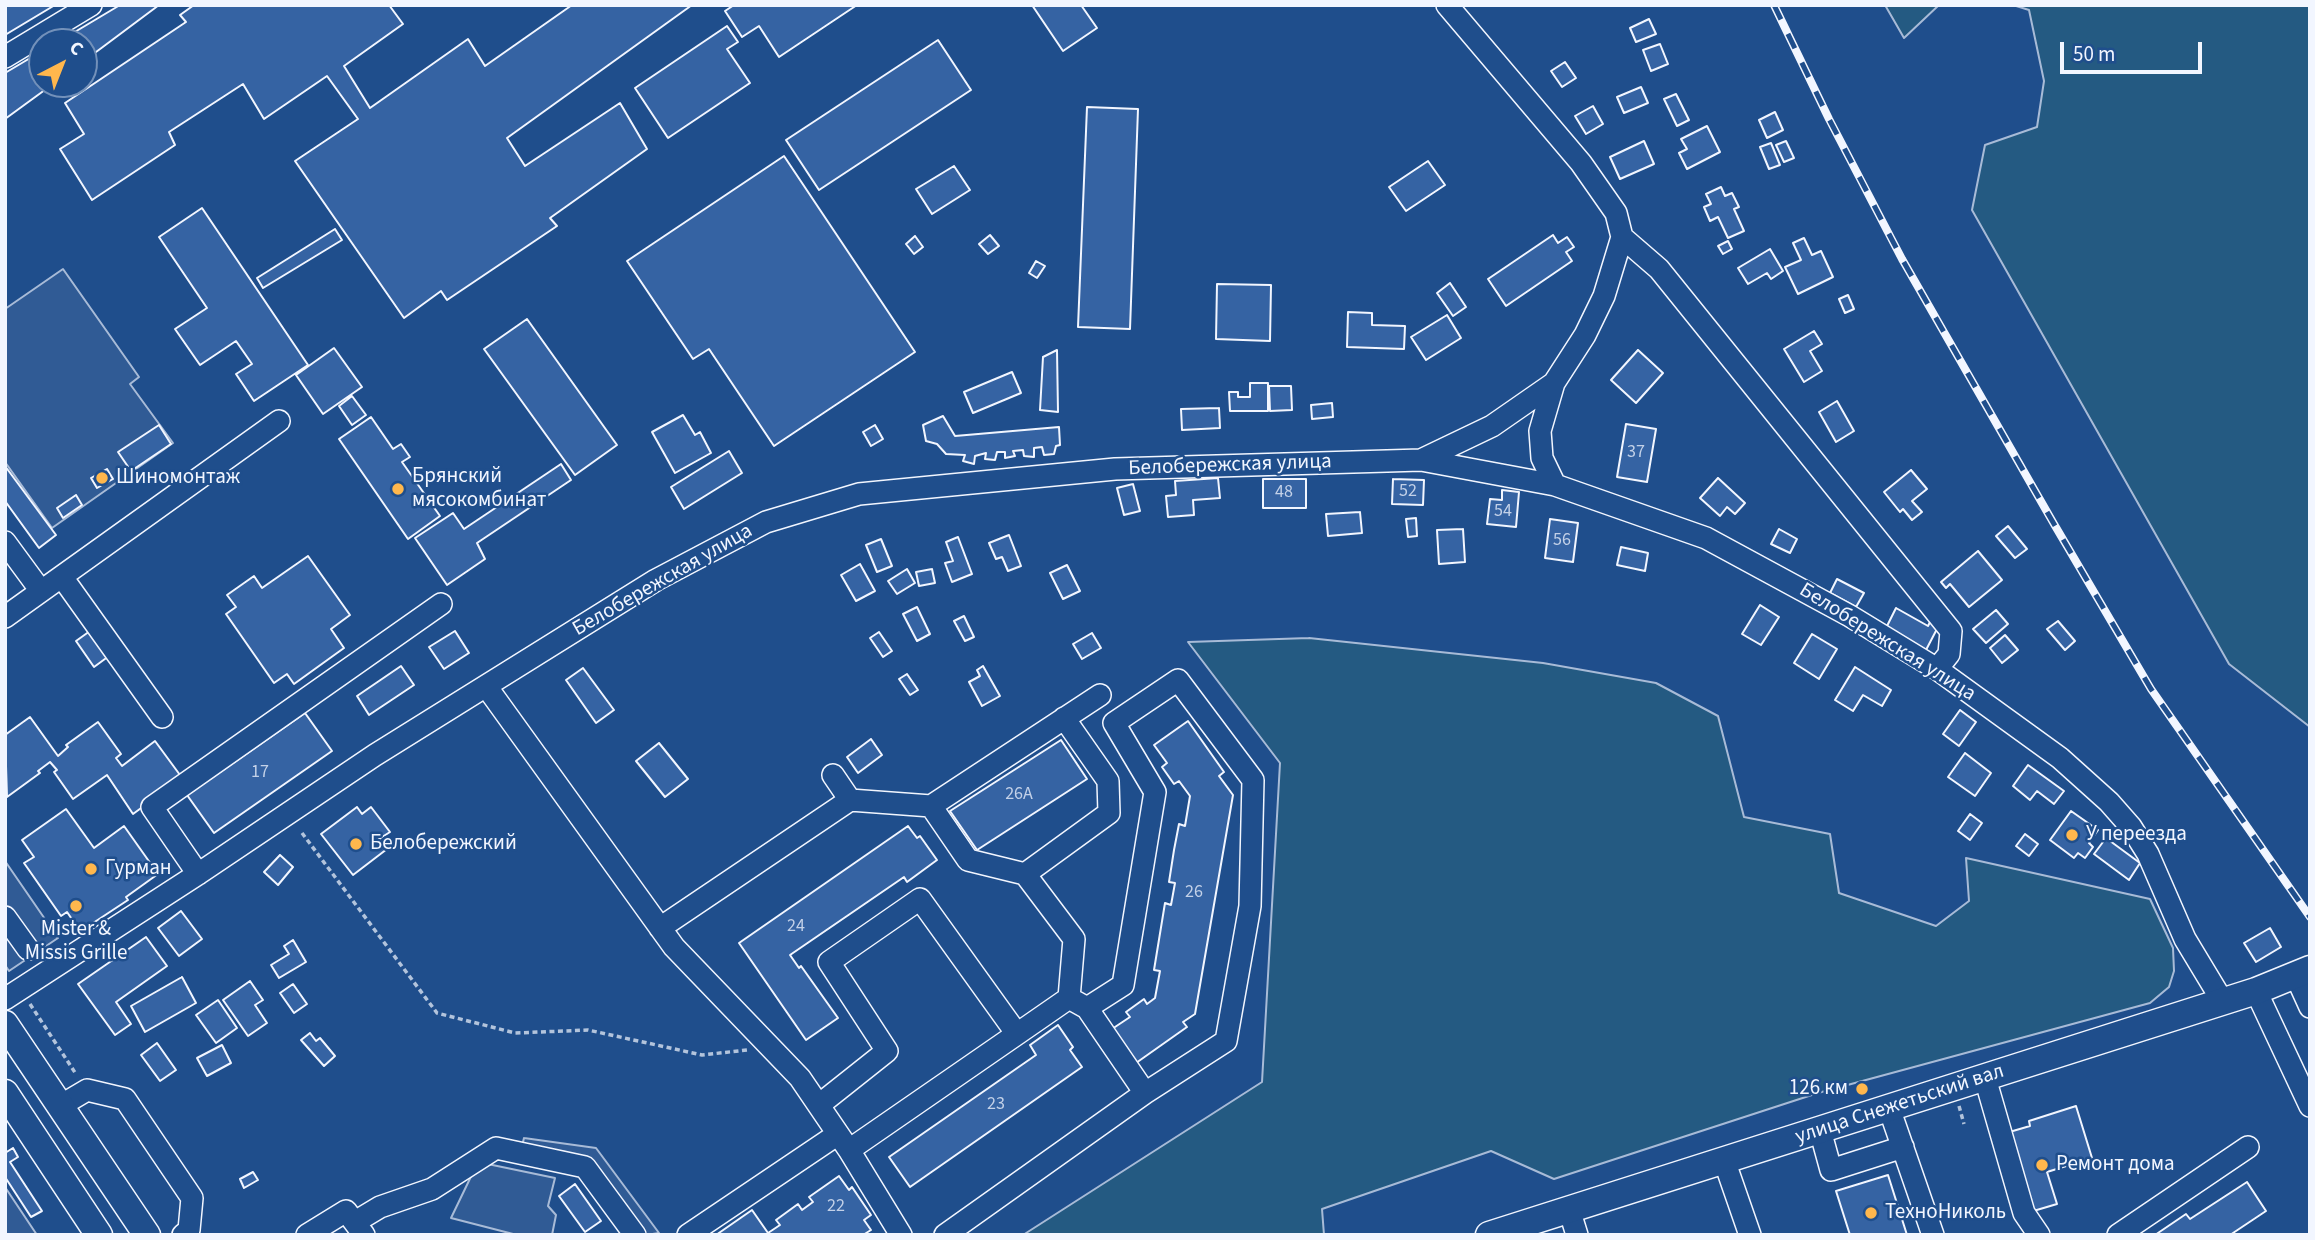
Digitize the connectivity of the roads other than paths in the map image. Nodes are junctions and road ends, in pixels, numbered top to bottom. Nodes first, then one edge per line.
1 (92, 5) edge
2 (1447, 5) edge
3 (5, 57) edge
4 (1622, 237) junction
5 (1553, 383) junction
6 (279, 421) dead end
7 (1421, 460) junction
8 (1555, 485) junction
9 (5, 542) edge
10 (62, 577) junction
11 (41, 592) junction
12 (440, 604) dead end
13 (5, 617) edge
14 (1937, 669) junction
15 (486, 686) junction
16 (1100, 695) dead end
17 (162, 717) dead end
18 (1064, 718) junction
19 (833, 775) dead end
20 (850, 800) junction
21 (931, 806) junction
22 (198, 874) junction
23 (1025, 874) junction
24 (5, 917) edge
25 (660, 928) junction
26 (28, 949) dead end
27 (2302, 971) edge
28 (2256, 992) junction
29 (12, 995) edge
30 (2223, 1002) junction
31 (1078, 1003) junction
32 (2310, 1007) edge
33 (5, 1024) edge
34 (1017, 1034) junction
35 (1985, 1078) junction
36 (5, 1093) edge
37 (1145, 1093) junction
38 (818, 1105) junction
39 (60, 1106) junction
40 (2310, 1106) edge
41 (1889, 1108) junction
42 (1820, 1130) junction
43 (844, 1142) junction
44 (1903, 1147) junction
45 (2248, 1147) dead end
46 (1724, 1160) junction
47 (1569, 1209) junction
48 (360, 1229) edge
49 (99, 1235) edge
50 (147, 1235) edge
51 (183, 1235) edge
52 (307, 1235) edge
53 (635, 1235) edge
54 (688, 1235) edge
55 (901, 1235) edge
56 (945, 1235) edge
57 (1489, 1235) edge
58 (1577, 1235) edge
59 (1751, 1235) edge
60 (1933, 1235) edge
61 (2039, 1235) edge
62 (2118, 1235) edge

1 - 3 street
2 - 4 street
4 - 5 street, Белобережская улица
4 - 14 street
5 - 7 street, Белобережская улица
5 - 8 street
6 - 10 street
7 - 8 street, Белобережская улица
7 - 15 street, Белобережская улица
8 - 14 street, Белобережская улица
9 - 11 street
10 - 11 street
10 - 17 street
11 - 13 street
12 - 22 street
14 - 30 street, Белобережская улица
15 - 22 street, Белобережская улица
15 - 25 street
16 - 18 street
18 - 21 street
18 - 23 street
19 - 20 street
20 - 21 street
20 - 25 street
21 - 23 street
22 - 29 street, Белобережская улица
23 - 31 street
24 - 26 street
25 - 38 street
27 - 28 main road, улица Снежетьский вал
27 - 32 street
28 - 30 main road, улица Снежетьский вал
28 - 40 street
30 - 35 main road, улица Снежетьский вал
31 - 34 street
31 - 37 street
31 - 37 street
33 - 39 main road
34 - 38 street
34 - 43 street
35 - 41 main road, улица Снежетьский вал
35 - 61 street
36 - 49 main road
37 - 56 street
38 - 43 street
39 - 50 main road
39 - 51 street
41 - 42 main road, улица Снежетьский вал
41 - 44 street
42 - 44 street
42 - 46 main road, улица Снежетьский вал
43 - 54 street
43 - 55 street
44 - 60 street
45 - 62 street
46 - 47 main road, улица Снежетьский вал
46 - 59 street
47 - 57 main road, улица Снежетьский вал
47 - 58 street
48 - 52 street
48 - 53 street

